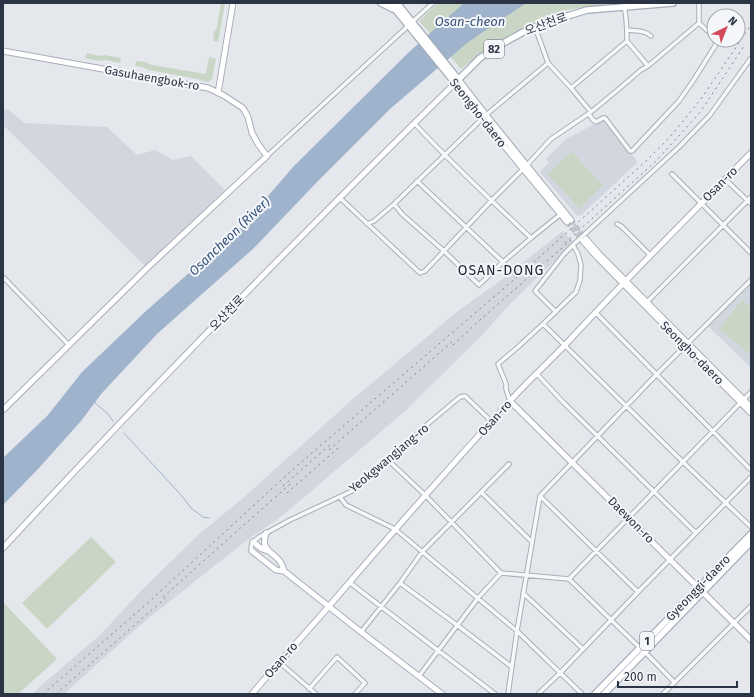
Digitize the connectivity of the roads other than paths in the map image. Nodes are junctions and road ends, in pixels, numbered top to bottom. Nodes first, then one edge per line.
1 (233, 3) edge
2 (381, 3) edge
3 (390, 3) edge
4 (434, 3) edge
5 (673, 3) edge
6 (699, 3) edge
7 (397, 6) edge
8 (624, 6) junction
9 (699, 23) junction
10 (412, 26) junction
11 (535, 27) junction
12 (706, 29) edge
13 (627, 30) junction
14 (651, 36) dead end
15 (627, 41) junction
16 (714, 48) edge
17 (3, 51) edge
18 (751, 58) edge
19 (548, 63) junction
20 (648, 66) junction
21 (455, 79) junction
22 (571, 88) junction
23 (218, 93) junction
24 (590, 113) junction
25 (484, 117) junction
26 (414, 123) junction
27 (751, 153) edge
28 (444, 155) junction
29 (267, 156) junction
30 (525, 167) junction
31 (672, 174) dead end
32 (725, 179) junction
33 (417, 181) junction
34 (339, 197) junction
35 (751, 197) edge
36 (492, 200) junction
37 (747, 200) junction
38 (701, 203) junction
39 (394, 204) junction
40 (751, 204) edge
41 (561, 214) junction
42 (367, 224) junction
43 (617, 224) dead end
44 (723, 225) junction
45 (466, 227) junction
46 (531, 238) junction
47 (584, 240) tunnel mouth
48 (573, 245) junction
49 (444, 251) junction
50 (751, 253) edge
51 (650, 255) junction
52 (503, 262) junction
53 (3, 277) edge
54 (751, 280) edge
55 (624, 283) junction
56 (647, 302) junction
57 (556, 312) junction
58 (595, 312) junction
59 (543, 324) junction
60 (69, 345) junction
61 (565, 345) junction
62 (687, 345) junction
63 (536, 374) junction
64 (657, 374) junction
65 (751, 392) edge
66 (510, 401) junction
67 (742, 401) junction
68 (627, 406) junction
69 (751, 407) edge
70 (3, 410) edge
71 (751, 413) edge
72 (492, 422) junction
73 (713, 432) junction
74 (597, 436) junction
75 (388, 461) junction
76 (572, 462) junction
77 (683, 462) junction
78 (509, 464) dead end
79 (751, 470) edge
80 (751, 477) edge
81 (481, 492) junction
82 (654, 492) junction
83 (425, 495) junction
84 (540, 496) junction
85 (340, 497) junction
86 (726, 502) junction
87 (628, 518) junction
88 (452, 522) junction
89 (751, 527) edge
90 (395, 529) junction
91 (266, 533) junction
92 (696, 533) junction
93 (751, 534) edge
94 (254, 542) junction
95 (532, 542) junction
96 (751, 542) edge
97 (3, 548) edge
98 (252, 551) joint
99 (268, 551) junction
100 (596, 551) junction
101 (422, 552) junction
102 (670, 559) junction
103 (284, 571) junction
104 (501, 573) junction
105 (526, 575) junction
106 (569, 579) junction
107 (349, 582) junction
108 (400, 584) junction
109 (701, 590) junction
110 (638, 592) junction
111 (523, 593) junction
112 (478, 598) junction
113 (328, 606) junction
114 (751, 606) edge
115 (381, 607) junction
116 (611, 620) junction
117 (734, 623) junction
118 (457, 625) junction
119 (517, 631) junction
120 (361, 632) junction
121 (751, 640) edge
122 (583, 649) junction
123 (438, 650) junction
124 (642, 650) junction
125 (279, 662) junction
126 (512, 668) junction
127 (560, 673) junction
128 (418, 676) junction
129 (674, 682) junction
130 (309, 689) junction
131 (252, 694) edge
132 (316, 694) edge
133 (355, 694) edge
134 (442, 694) edge
135 (496, 694) edge
136 (508, 694) edge
137 (538, 694) edge
138 (582, 694) edge
139 (595, 694) edge
140 (604, 694) edge
141 (663, 694) edge

1 - 23 street
2 - 7 main road
3 - 7 main road, Seongho-daero
4 - 10 street
5 - 8 main road, 오산천로 / 82
6 - 9 street
7 - 10 main road, Seongho-daero
8 - 11 main road, 오산천로 / 82
8 - 13 street
9 - 12 street
9 - 20 street
10 - 21 main road, Seongho-daero
10 - 29 street
11 - 19 street
11 - 21 main road, 오산천로 / 82
13 - 14 street
13 - 15 street
15 - 20 street
15 - 22 street
16 - 24 street
17 - 23 street, Gasuhaengbok-ro
18 - 48 street
19 - 22 street
19 - 25 street
20 - 24 street
21 - 25 street, Seongho-daero
21 - 26 street, 오산천로
22 - 24 street
23 - 29 street, Gasuhaengbok-ro
24 - 30 street
25 - 28 street
25 - 30 street, Seongho-daero
26 - 28 street
26 - 34 street, 오산천로
27 - 32 street, Osan-ro
28 - 33 street
28 - 36 street
29 - 60 street
30 - 36 street
30 - 41 street, Seongho-daero
30 - 41 street, Seongho-daero
31 - 38 street
32 - 37 street
32 - 38 street, Osan-ro
33 - 39 street
33 - 45 street
34 - 42 street
34 - 97 street, 오산천로
35 - 37 street
36 - 45 street
36 - 46 street
37 - 40 street
37 - 44 street
38 - 44 street
38 - 51 street, Osan-ro
39 - 42 street
39 - 49 street
41 - 46 street
42 - 49 street
43 - 51 street
44 - 50 street
44 - 56 street
45 - 49 street
45 - 52 street
46 - 52 street
47 - 55 street, Seongho-daero
48 - 57 street
48 - 57 street
49 - 52 street
51 - 55 street, Osan-ro
53 - 60 street
54 - 62 street
55 - 56 street, Seongho-daero
55 - 58 street, Osan-ro
55 - 62 street, Seongho-daero
56 - 62 street, Seongho-daero
57 - 59 street
58 - 61 street, Osan-ro
58 - 64 street
59 - 61 street
59 - 66 street
60 - 70 street
61 - 63 street, Osan-ro
61 - 68 street
62 - 64 street
62 - 67 street, Seongho-daero
63 - 66 street, Osan-ro
63 - 74 street
64 - 68 street
64 - 73 street
65 - 67 street
66 - 72 street, Osan-ro
66 - 76 street, Daewon-ro
67 - 69 street, Seongho-daero
67 - 71 street, Seongho-daero
67 - 73 street
68 - 74 street
68 - 77 street
72 - 75 street, Yeokgwangjang-ro
72 - 83 street, Osan-ro
73 - 77 street
73 - 79 street
74 - 76 street
74 - 82 street
75 - 83 street
75 - 85 street, Yeokgwangjang-ro
76 - 84 street
76 - 87 street, Daewon-ro
77 - 82 street
77 - 86 street
78 - 81 street
80 - 86 street
81 - 88 street
81 - 95 street
82 - 87 street
82 - 92 street
83 - 88 street
83 - 90 street, Osan-ro
84 - 95 street
84 - 100 street
85 - 90 street
85 - 91 street, Yeokgwangjang-ro
86 - 89 street
86 - 92 street
87 - 100 street
87 - 102 street, Daewon-ro
88 - 101 street
88 - 104 street
90 - 101 street
90 - 107 street, Osan-ro
91 - 94 street, Yeokgwangjang-ro
91 - 99 street
92 - 102 street
93 - 109 main road, Gyeonggi-daero / 1
94 - 98 street
94 - 99 street
95 - 105 street
96 - 109 main road, Gyeonggi-daero / 1
98 - 103 street
99 - 103 street
100 - 106 street
100 - 110 street
101 - 108 street
101 - 112 street
102 - 109 street, Daewon-ro
102 - 110 street
103 - 113 street
104 - 105 street
104 - 112 street
105 - 106 street
105 - 111 street
106 - 116 street
107 - 113 street, Osan-ro
107 - 115 street
108 - 115 street
108 - 118 street
109 - 117 street, Daewon-ro
109 - 124 main road, Gyeonggi-daero / 1
110 - 116 street
111 - 119 street
111 - 122 street
112 - 118 street
112 - 119 street
113 - 120 street
113 - 125 street, Osan-ro
114 - 117 street
115 - 120 street
115 - 123 street
116 - 122 street
116 - 124 street
117 - 121 street, Daewon-ro
117 - 129 street
118 - 123 street
118 - 126 street
119 - 126 street
119 - 127 street
120 - 128 street
122 - 127 street
123 - 128 street
123 - 135 street
124 - 129 street
124 - 139 main road, Gyeonggi-daero / 1
124 - 140 main road, Gyeonggi-daero / 1
125 - 130 street
125 - 131 street, Osan-ro
126 - 136 street
127 - 137 street
127 - 138 street
128 - 134 street
129 - 141 street
130 - 132 street
130 - 133 street

